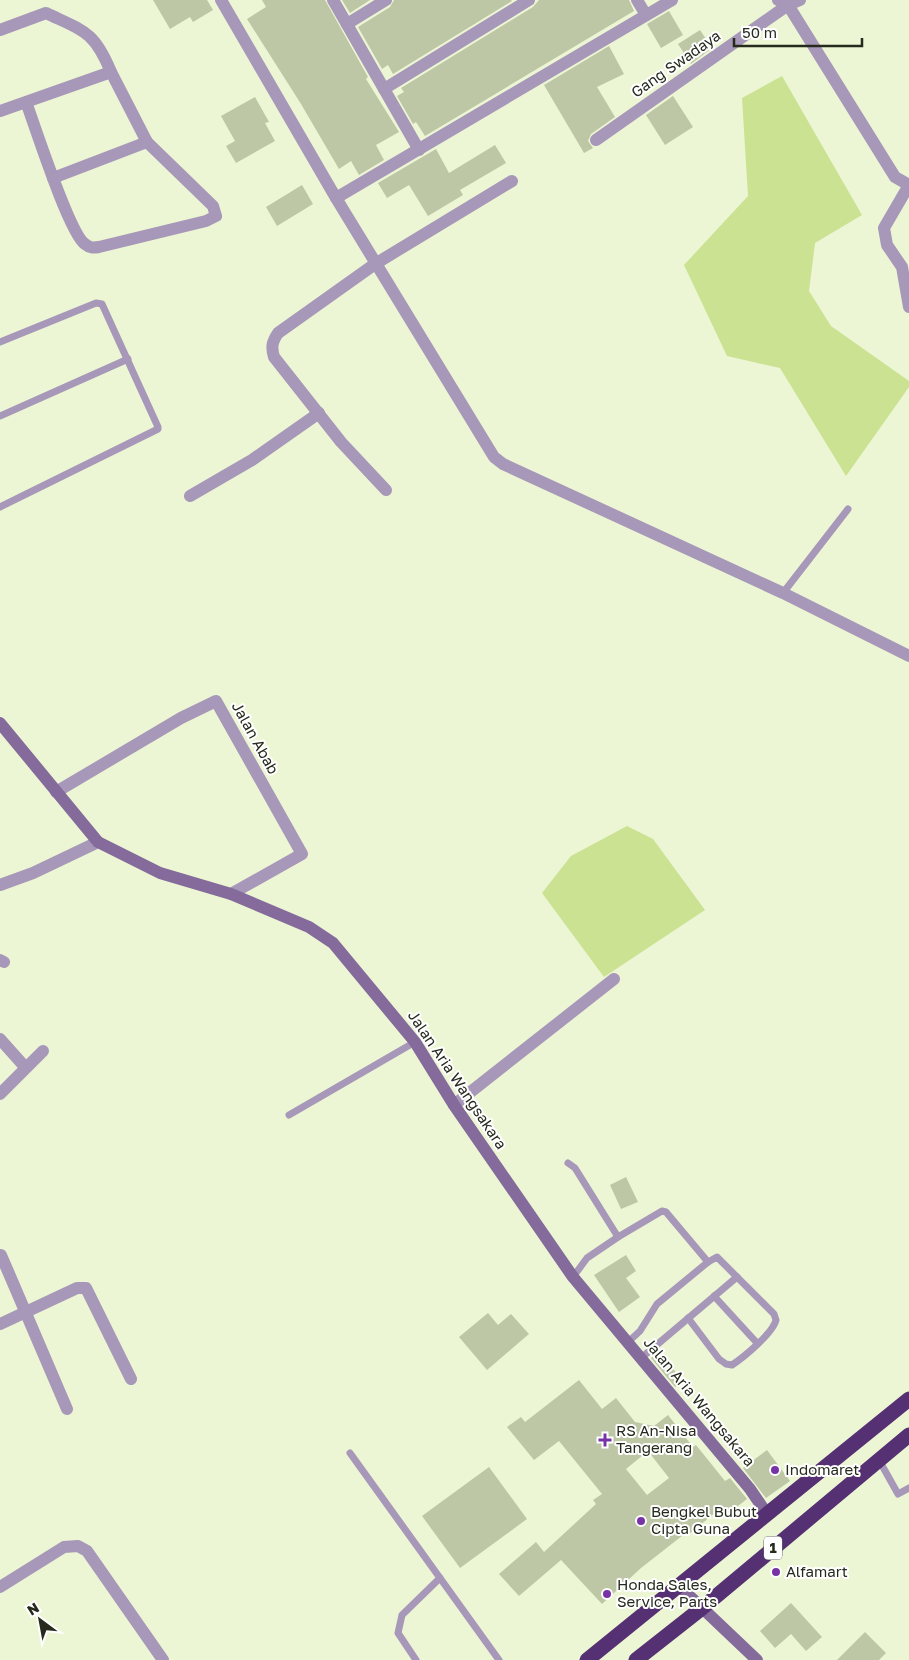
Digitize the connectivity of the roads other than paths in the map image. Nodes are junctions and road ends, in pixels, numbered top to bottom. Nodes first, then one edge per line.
1 (221, 0) edge
2 (333, 0) edge
3 (386, 0) edge
4 (529, 0) edge
5 (637, 0) edge
6 (672, 0) edge
7 (789, 2) edge
8 (646, 15) junction
9 (347, 24) junction
10 (0, 30) edge
11 (111, 72) junction
12 (384, 89) junction
13 (26, 102) junction
14 (0, 111) edge
15 (596, 140) dead end
16 (147, 142) junction
17 (419, 150) junction
18 (53, 178) junction
19 (512, 182) dead end
20 (909, 185) edge
21 (336, 198) junction
22 (375, 264) junction
23 (909, 307) edge
24 (0, 342) edge
25 (128, 359) junction
26 (319, 414) junction
27 (0, 416) edge
28 (386, 490) dead end
29 (190, 496) dead end
30 (0, 507) edge
31 (848, 508) dead end
32 (783, 593) junction
33 (909, 656) edge
34 (0, 723) edge
35 (56, 792) junction
36 (98, 842) junction
37 (0, 885) edge
38 (231, 894) junction
39 (614, 979) dead end
40 (0, 1039) edge
41 (415, 1042) junction
42 (43, 1051) dead end
43 (25, 1067) junction
44 (0, 1094) edge
45 (454, 1105) junction
46 (289, 1115) dead end
47 (568, 1163) dead end
48 (618, 1237) junction
49 (1, 1255) edge
50 (708, 1262) junction
51 (573, 1277) junction
52 (737, 1277) junction
53 (714, 1296) junction
54 (24, 1313) junction
55 (688, 1318) junction
56 (0, 1324) edge
57 (627, 1343) junction
58 (757, 1343) junction
59 (640, 1358) junction
60 (131, 1379) dead end
61 (909, 1399) edge
62 (67, 1409) dead end
63 (909, 1434) edge
64 (350, 1453) dead end
65 (879, 1460) junction
66 (909, 1488) edge
67 (768, 1514) junction
68 (440, 1578) junction
69 (679, 1586) junction
70 (0, 1587) edge
71 (702, 1608) junction
72 (163, 1660) edge
73 (416, 1660) edge
74 (499, 1660) edge
75 (587, 1660) edge
76 (636, 1660) edge
77 (757, 1660) edge

1 - 21 street
2 - 9 street
3 - 9 street
4 - 12 street
5 - 8 street
6 - 8 street
7 - 15 street, Gang Swadaya
7 - 20 street
8 - 17 street
9 - 12 street
10 - 11 street
11 - 13 street
11 - 16 street
12 - 17 street
13 - 14 street
13 - 18 street
16 - 18 street
16 - 18 street
17 - 21 street
19 - 22 street
20 - 23 street
21 - 22 street
22 - 26 street
22 - 32 street
24 - 25 lane
25 - 27 lane
25 - 30 lane
26 - 28 street
26 - 29 street
31 - 32 lane
32 - 33 street
34 - 35 street, Jalan Aria Wangsakara
35 - 36 street, Jalan Aria Wangsakara
35 - 38 street, Jalan Abab
36 - 37 street
36 - 38 street, Jalan Aria Wangsakara
38 - 41 street, Jalan Aria Wangsakara
39 - 45 street
40 - 43 street
41 - 45 street, Jalan Aria Wangsakara
41 - 46 lane
42 - 43 street
43 - 44 street
45 - 51 street, Jalan Aria Wangsakara
47 - 48 lane
48 - 50 lane
48 - 51 lane
49 - 54 street
50 - 52 lane
50 - 57 lane
51 - 57 street, Jalan Aria Wangsakara
52 - 53 lane
52 - 58 lane
53 - 55 lane
53 - 58 lane
54 - 56 street
54 - 60 street
54 - 62 street
55 - 58 lane
55 - 59 lane
57 - 59 street, Jalan Aria Wangsakara
59 - 67 street, Jalan Aria Wangsakara
61 - 67 highway, 1
63 - 65 highway, 1
64 - 68 lane
65 - 66 lane
65 - 71 highway, 1
67 - 69 highway, 1
68 - 73 lane
68 - 74 lane
69 - 71 street
69 - 75 highway, 1
70 - 72 street
71 - 76 highway, 1
71 - 77 street

